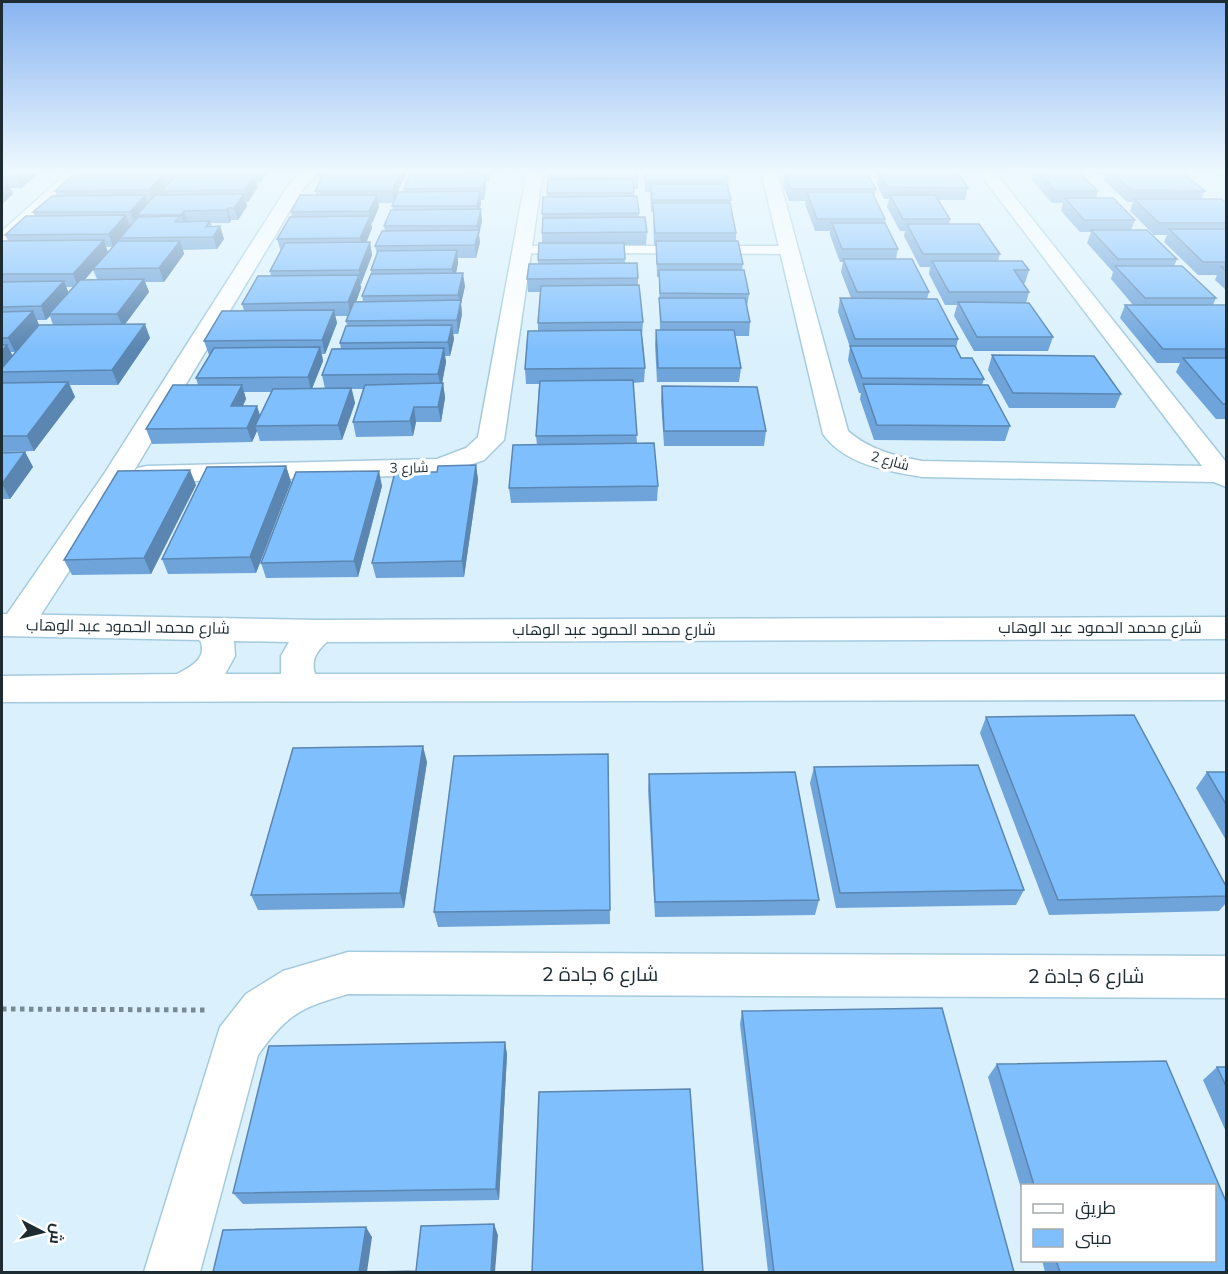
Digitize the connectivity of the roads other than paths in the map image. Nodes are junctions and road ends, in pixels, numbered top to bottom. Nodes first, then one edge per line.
1 (269, 230) edge
2 (525, 230) edge
3 (785, 230) edge
4 (1032, 230) edge
5 (522, 250) junction
6 (790, 250) junction
7 (118, 474) junction
8 (1224, 477) edge
9 (9, 625) edge
10 (1227, 628) edge
11 (210, 630) junction
12 (319, 631) junction
13 (182, 687) junction
14 (304, 687) junction
15 (1227, 687) edge
16 (2, 689) edge
17 (1227, 977) edge
18 (172, 1272) edge

1 - 7 street
2 - 5 street, شارع 3
3 - 6 street, شارع 2
4 - 8 street, شارع 2
5 - 6 lane
5 - 7 street, شارع 3
6 - 8 street, شارع 2
7 - 9 street
9 - 11 street, شارع محمد الحمود عبد الوهاب
10 - 12 street, شارع محمد الحمود عبد الوهاب
11 - 12 street, شارع محمد الحمود عبد الوهاب
11 - 13 street
12 - 14 street
13 - 14 street
13 - 16 street
14 - 15 street
17 - 18 street, شارع 6 جادة 2

